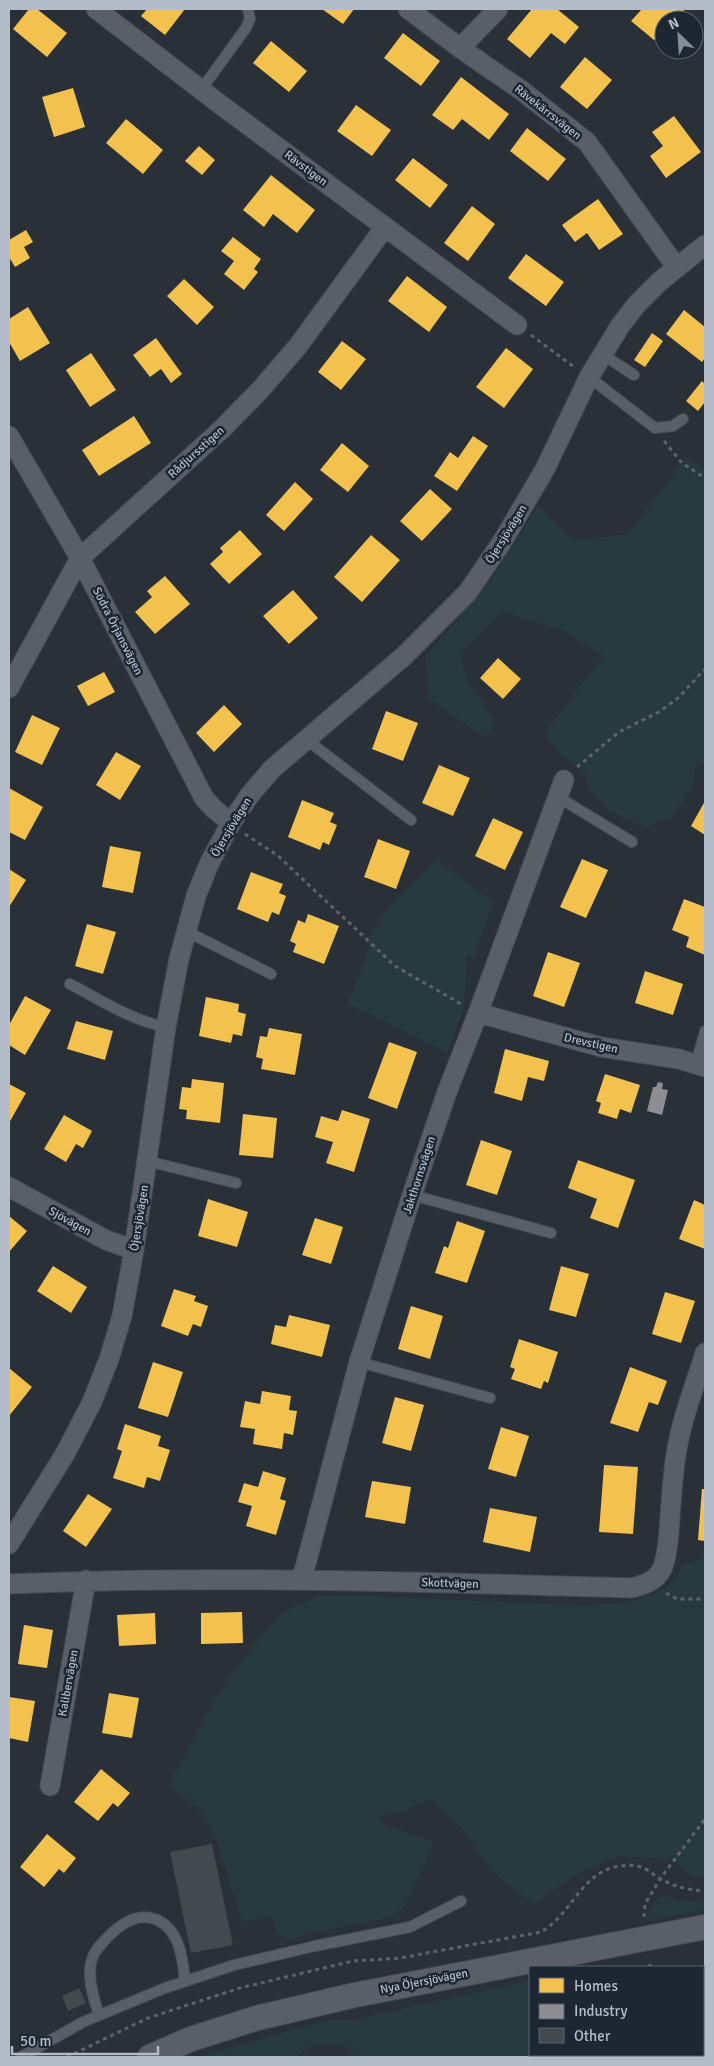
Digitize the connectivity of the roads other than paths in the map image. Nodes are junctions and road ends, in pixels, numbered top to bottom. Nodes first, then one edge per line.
1 (96, 9) edge
2 (248, 9) edge
3 (408, 9) edge
4 (498, 9) edge
5 (460, 48) junction
6 (201, 90) junction
7 (385, 227) junction
8 (705, 245) edge
9 (677, 268) junction
10 (517, 324) road end
11 (602, 354) junction
12 (634, 375) dead end
13 (589, 377) junction
14 (684, 419) dead end
15 (9, 436) edge
16 (80, 558) junction
17 (11, 681) edge
18 (307, 740) junction
19 (561, 788) joint
20 (411, 820) dead end
21 (231, 823) junction
22 (632, 842) dead end
23 (186, 930) junction
24 (271, 974) dead end
25 (70, 984) dead end
26 (478, 1013) junction
27 (166, 1027) junction
28 (705, 1031) edge
29 (701, 1065) edge
30 (147, 1165) junction
31 (236, 1182) dead end
32 (9, 1187) edge
33 (412, 1195) junction
34 (552, 1233) dead end
35 (134, 1250) junction
36 (705, 1353) edge
37 (359, 1362) junction
38 (490, 1398) dead end
39 (9, 1544) edge
40 (302, 1579) junction
41 (86, 1580) junction
42 (9, 1584) edge
43 (50, 1786) dead end
44 (461, 1901) dead end
45 (705, 1927) edge
46 (185, 1981) junction
47 (99, 2015) junction
48 (21, 2057) edge
49 (150, 2057) edge

1 - 6 street, Rävstigen
2 - 6 lane
3 - 5 street, Rävekärrsvägen
4 - 5 street
5 - 9 street, Rävekärrsvägen
6 - 7 street, Rävstigen
7 - 10 street, Rävstigen
7 - 16 street, Rådjursstigen
8 - 9 street, Öjersjövägen
9 - 11 street, Öjersjövägen
11 - 12 lane
11 - 13 street, Öjersjövägen
13 - 14 lane
13 - 18 street, Öjersjövägen
15 - 16 street, Södra Örjansvägen
16 - 17 street, Rådjursstigen
16 - 21 street, Södra Örjansvägen
18 - 20 lane
18 - 21 street, Öjersjövägen
19 - 22 lane
19 - 26 street, Jakthornsvägen
21 - 23 street, Öjersjövägen
23 - 24 lane
23 - 27 street, Öjersjövägen
25 - 27 lane
26 - 29 street, Drevstigen
26 - 33 street, Jakthornsvägen
27 - 30 street, Öjersjövägen
28 - 29 lane
30 - 31 lane
30 - 35 street, Öjersjövägen
32 - 35 street, Sjövägen
33 - 34 lane
33 - 37 street, Jakthornsvägen
35 - 39 street, Öjersjövägen
36 - 40 street, Skottvägen
37 - 38 lane
37 - 40 street, Jakthornsvägen
40 - 41 street, Skottvägen
41 - 42 street, Skottvägen
41 - 43 street, Kalibervägen
44 - 46 lane
45 - 49 street, Nya Öjersjövägen
46 - 47 lane
46 - 47 lane
47 - 48 lane

